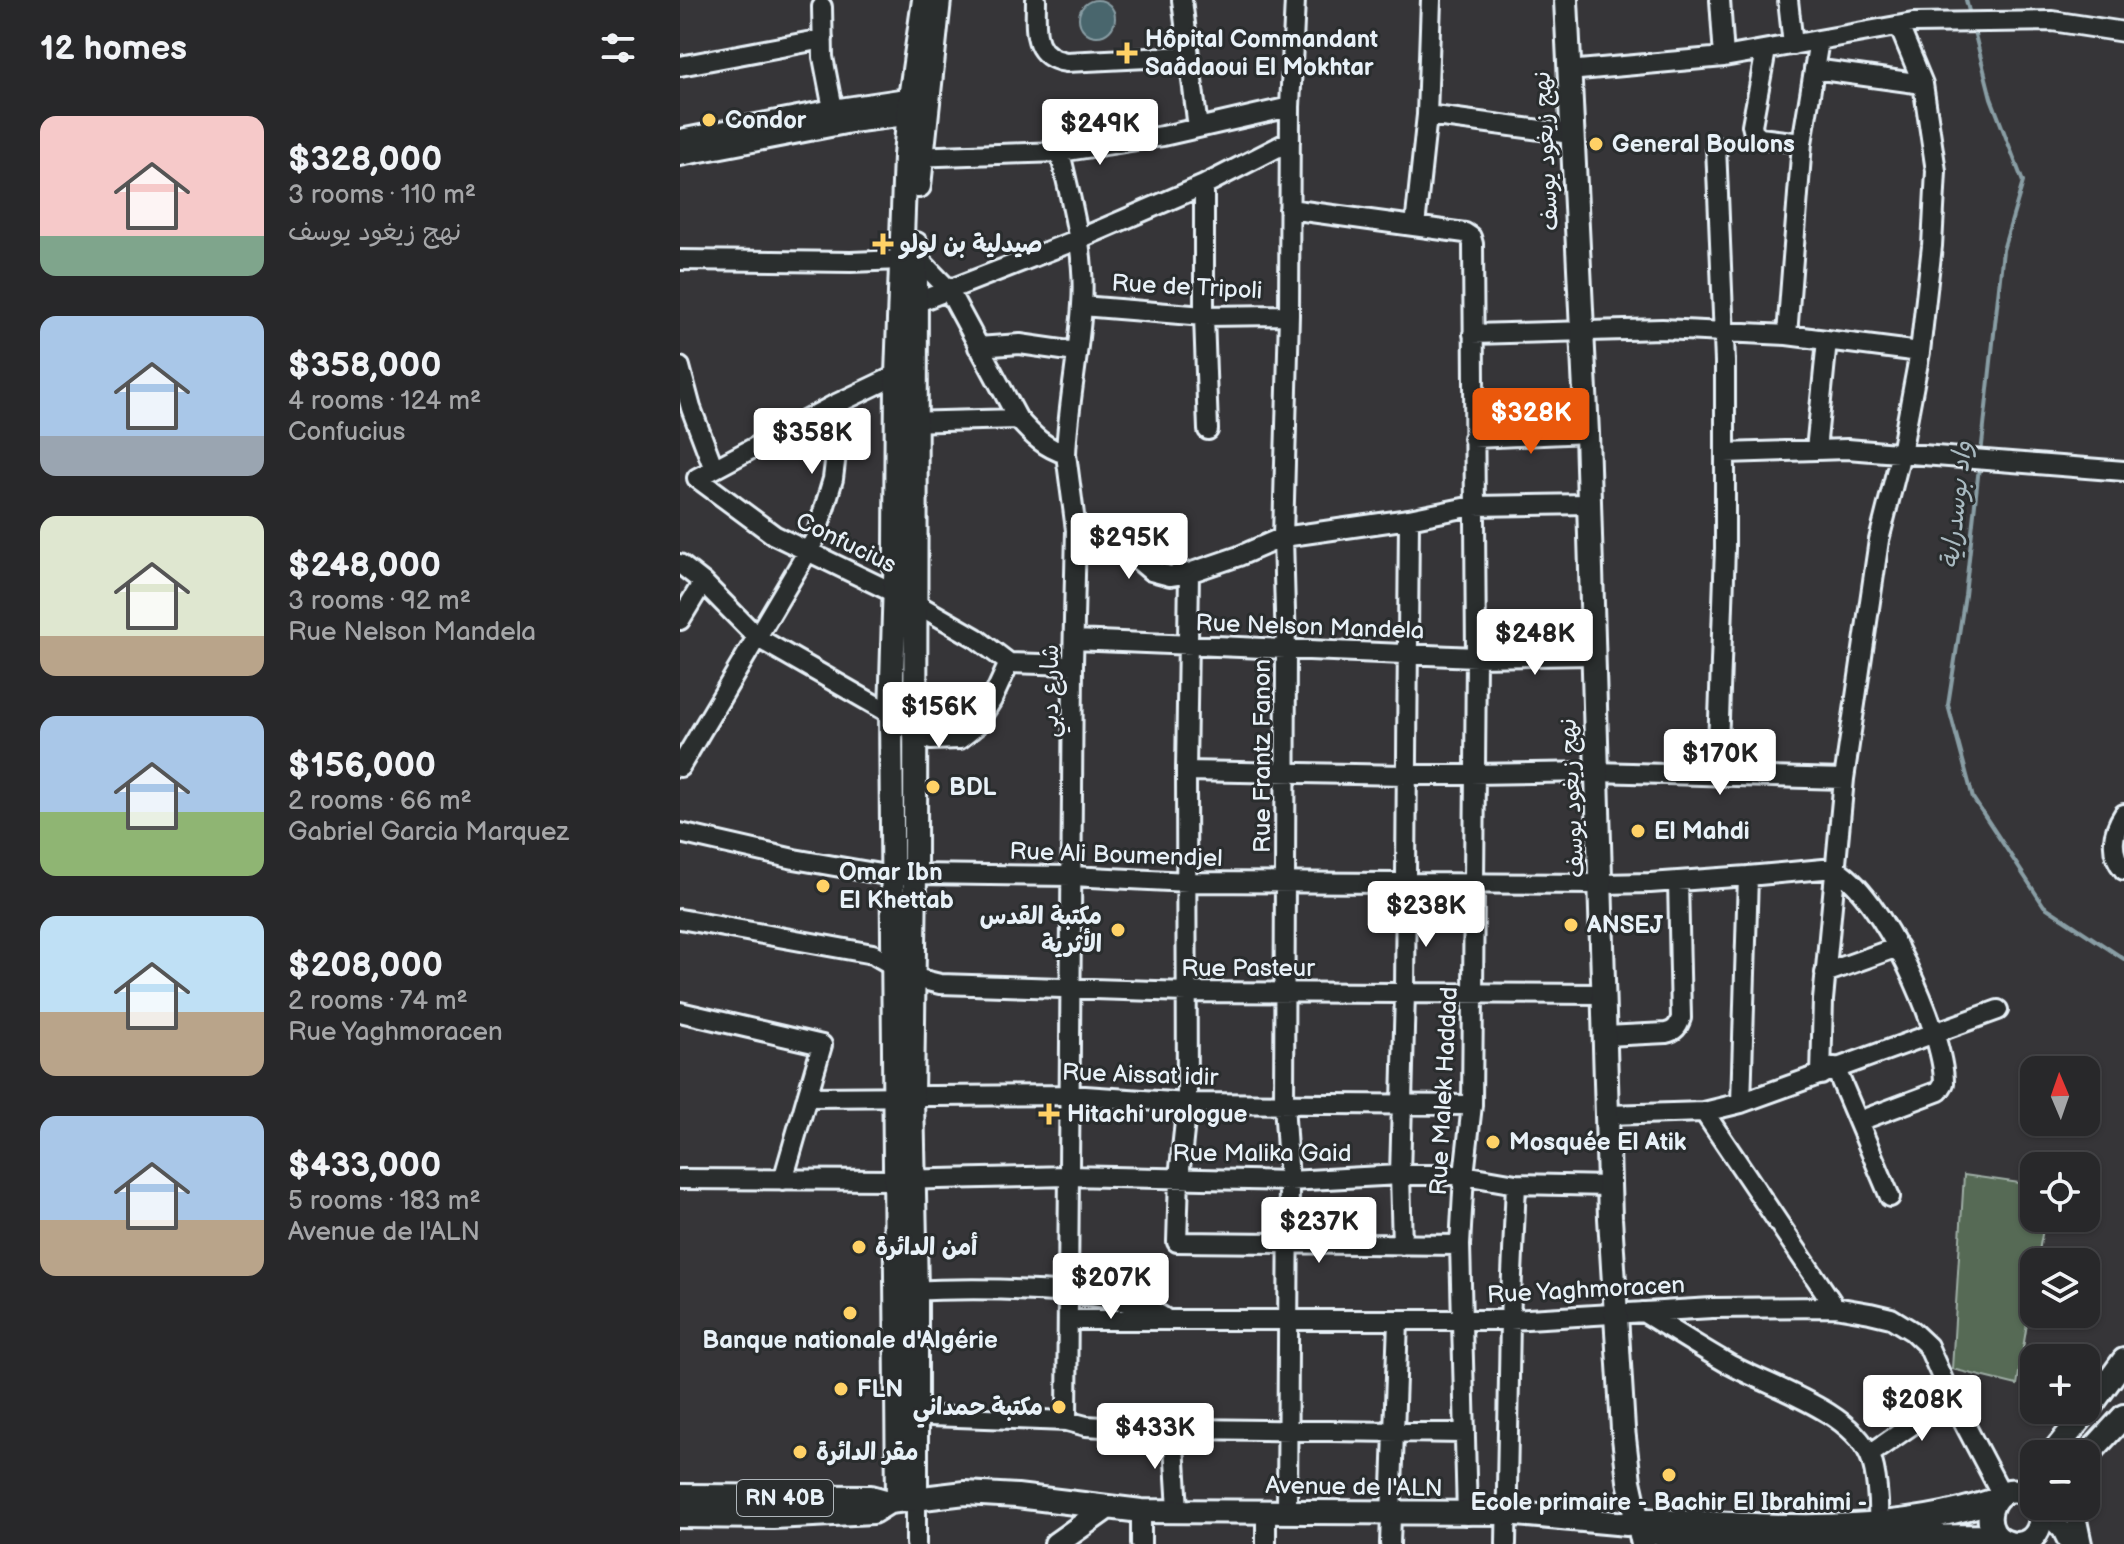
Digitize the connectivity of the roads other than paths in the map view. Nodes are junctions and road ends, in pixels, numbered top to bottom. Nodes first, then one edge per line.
1 (924, 0) edge
2 (939, 0) edge
3 (1036, 0) edge
4 (1182, 0) edge
5 (1295, 0) edge
6 (1431, 0) edge
7 (1566, 0) edge
8 (1720, 0) edge
9 (1788, 0) edge
10 (819, 2) edge
11 (1906, 25) junction
12 (2124, 32) edge
13 (823, 39) junction
14 (1819, 40) junction
15 (1793, 45) junction
16 (1766, 50) junction
17 (1188, 56) junction
18 (1724, 57) junction
19 (680, 66) edge
20 (1814, 69) junction
21 (1568, 71) junction
22 (1923, 84) junction
23 (917, 105) junction
24 (1290, 107) junction
25 (833, 109) junction
26 (1427, 115) junction
27 (1198, 128) junction
28 (1571, 134) junction
29 (680, 139) edge
30 (1290, 141) junction
31 (1802, 143) junction
32 (1716, 146) dead end
33 (1060, 152) junction
34 (680, 156) edge
35 (912, 157) junction
36 (1204, 185) junction
37 (1289, 209) junction
38 (1415, 226) junction
39 (1079, 239) junction
40 (907, 258) junction
41 (680, 260) edge
42 (948, 289) junction
43 (915, 303) junction
44 (1082, 306) junction
45 (1289, 315) junction
46 (1204, 316) junction
47 (1723, 331) junction
48 (1583, 332) junction
49 (1473, 334) junction
50 (1787, 335) junction
51 (1827, 340) junction
52 (978, 347) junction
53 (1076, 352) junction
54 (1920, 352) junction
55 (680, 367) edge
56 (906, 374) junction
57 (834, 405) junction
58 (1018, 419) junction
59 (906, 422) junction
60 (1208, 430) dead end
61 (1587, 433) junction
62 (1473, 438) junction
63 (1816, 450) junction
64 (1725, 453) junction
65 (1901, 453) junction
66 (1066, 454) junction
67 (714, 469) junction
68 (2124, 471) edge
69 (688, 474) edge
70 (1588, 504) junction
71 (1473, 506) junction
72 (1409, 519) junction
73 (1076, 530) junction
74 (1283, 537) junction
75 (807, 553) junction
76 (680, 564) edge
77 (1189, 573) junction
78 (703, 582) junction
79 (893, 593) junction
80 (915, 603) junction
81 (680, 620) edge
82 (758, 638) junction
83 (1074, 640) junction
84 (1188, 647) junction
85 (1286, 649) junction
86 (1406, 654) junction
87 (1593, 655) junction
88 (1476, 657) junction
89 (1009, 663) junction
90 (1073, 665) junction
91 (891, 714) junction
92 (916, 734) junction
93 (680, 767) edge
94 (1186, 771) junction
95 (1596, 772) junction
96 (1286, 774) junction
97 (1406, 775) junction
98 (1473, 775) junction
99 (1717, 776) junction
100 (1844, 779) junction
101 (2124, 814) edge
102 (680, 833) edge
103 (1834, 868) junction
104 (2124, 870) edge
105 (915, 874) junction
106 (892, 876) junction
107 (1072, 876) junction
108 (1748, 876) junction
109 (1678, 881) junction
110 (1188, 882) junction
111 (1286, 882) junction
112 (1406, 883) junction
113 (1474, 884) junction
114 (1602, 884) junction
115 (680, 919) edge
116 (1898, 947) junction
117 (895, 967) junction
118 (1825, 973) junction
119 (915, 978) junction
120 (1072, 987) junction
121 (1187, 992) junction
122 (1285, 992) junction
123 (1405, 993) junction
124 (1473, 993) junction
125 (1604, 994) junction
126 (1998, 1010) dead end
127 (680, 1012) edge
128 (1933, 1033) junction
129 (1606, 1036) junction
130 (1828, 1071) junction
131 (1070, 1095) junction
132 (807, 1097) junction
133 (902, 1097) junction
134 (1187, 1103) junction
135 (1284, 1103) junction
136 (1741, 1103) junction
137 (1403, 1104) junction
138 (1472, 1105) junction
139 (1704, 1112) junction
140 (1608, 1115) junction
141 (1859, 1121) junction
142 (1400, 1175) junction
143 (1464, 1175) junction
144 (1068, 1176) junction
145 (1179, 1177) junction
146 (680, 1179) edge
147 (783, 1180) junction
148 (905, 1180) junction
149 (1289, 1181) junction
150 (1516, 1184) junction
151 (1609, 1186) junction
152 (1890, 1197) dead end
153 (1287, 1243) junction
154 (1402, 1245) junction
155 (1460, 1245) junction
156 (1068, 1291) junction
157 (906, 1292) junction
158 (1835, 1307) junction
159 (1643, 1312) junction
160 (1617, 1315) junction
161 (1286, 1319) junction
162 (1069, 1320) junction
163 (1463, 1320) junction
164 (1510, 1320) junction
165 (1168, 1321) junction
166 (1398, 1321) junction
167 (2124, 1360) edge
168 (1951, 1398) junction
169 (906, 1415) junction
170 (2124, 1416) edge
171 (1067, 1421) junction
172 (1173, 1429) junction
173 (1286, 1431) junction
174 (1394, 1432) junction
175 (1465, 1433) junction
176 (2063, 1440) edge
177 (2100, 1442) edge
178 (1870, 1454) junction
179 (2020, 1490) edge
180 (680, 1496) edge
181 (2020, 1498) edge
182 (2020, 1500) edge
183 (901, 1501) junction
184 (1108, 1507) junction
185 (773, 1508) junction
186 (1178, 1509) junction
187 (1141, 1511) junction
188 (1276, 1511) junction
189 (1389, 1513) junction
190 (1506, 1513) junction
191 (1467, 1515) junction
192 (680, 1516) edge
193 (2039, 1520) edge
194 (2051, 1520) edge
195 (2077, 1520) edge
196 (1878, 1523) junction
197 (1637, 1530) edge
198 (2002, 1542) edge
199 (916, 1544) edge
200 (1056, 1544) edge
201 (1141, 1544) edge
202 (1266, 1544) edge
203 (1390, 1544) edge
204 (1506, 1544) edge
205 (2069, 1544) edge
206 (2082, 1544) edge

1 - 23 main road
2 - 23 main road
3 - 17 street
4 - 17 street
5 - 24 street, Rue Frantz Fanon
6 - 26 street
7 - 21 main road, نهج زيغود يوسف
8 - 18 street
9 - 15 street
10 - 13 street
11 - 12 street
11 - 14 street
11 - 22 street
13 - 19 street
13 - 25 street
14 - 15 street
14 - 20 street
15 - 16 street
16 - 18 street
16 - 31 street
17 - 27 street
18 - 21 street
20 - 22 street
20 - 31 street
21 - 28 main road, نهج زيغود يوسف
22 - 54 street
23 - 25 street
23 - 34 street
23 - 35 main road
24 - 27 street
24 - 30 street, Rue Frantz Fanon
25 - 29 street
26 - 28 street
26 - 38 street
27 - 33 street
28 - 48 main road, نهج زيغود يوسف
30 - 36 street
30 - 37 street, Rue Frantz Fanon
31 - 50 street
32 - 47 street
33 - 35 street
33 - 39 street, شارع دبي
35 - 40 main road
36 - 39 street
36 - 46 street
37 - 38 street
37 - 45 street, Rue Frantz Fanon
38 - 49 street, Rue Malek Haddad
39 - 42 street
39 - 44 street, شارع دبي
40 - 41 street
40 - 42 street
40 - 43 main road
40 - 56 main road
42 - 43 street
42 - 52 street
43 - 56 main road
44 - 46 street, Rue de Tripoli
44 - 53 street, شارع دبي
45 - 46 street, Rue de Tripoli
45 - 74 street, Rue Frantz Fanon
46 - 60 street
47 - 48 street
47 - 50 street
47 - 64 street
48 - 49 street
48 - 61 main road, نهج زيغود يوسف
49 - 62 street, Rue Malek Haddad
50 - 51 street
51 - 54 street
51 - 63 street
52 - 53 street
52 - 58 street
53 - 66 street, شارع دبي
54 - 65 street
55 - 67 street
56 - 57 street, Confucius
56 - 59 main road
57 - 67 street, Confucius
57 - 75 street
58 - 59 street
58 - 66 street
59 - 79 main road
59 - 80 main road
61 - 62 street
61 - 70 main road, نهج زيغود يوسف
62 - 71 street, Rue Malek Haddad
63 - 64 street
63 - 65 street
64 - 99 street
65 - 68 street
65 - 100 street
66 - 73 street, شارع دبي
67 - 69 street, Confucius
69 - 75 street, Confucius
70 - 71 street
70 - 87 main road, نهج زيغود يوسف
71 - 72 street
71 - 88 street, Rue Malek Haddad
72 - 74 street
72 - 86 street
73 - 77 street
73 - 83 street, شارع دبي
74 - 77 street
74 - 85 street, Rue Frantz Fanon
75 - 79 street, Confucius
75 - 82 street
76 - 78 street
77 - 84 street
78 - 81 street
78 - 82 street
79 - 80 street, Confucius
79 - 91 main road
80 - 89 street, Confucius
80 - 92 main road
82 - 91 street
82 - 93 street
83 - 84 street, Rue Nelson Mandela
83 - 90 street, شارع دبي
84 - 85 street, Rue Nelson Mandela
84 - 94 street
85 - 86 street, Rue Nelson Mandela
85 - 96 street, Rue Frantz Fanon
86 - 88 street, Rue Nelson Mandela
86 - 97 street
87 - 88 street, Rue Nelson Mandela
87 - 95 main road, نهج زيغود يوسف
88 - 98 street, Rue Malek Haddad
89 - 90 street
89 - 92 street
90 - 107 street, شارع دبي
91 - 92 street
91 - 106 main road
92 - 105 main road
94 - 96 street
94 - 110 street
95 - 98 street
95 - 99 street
95 - 114 main road, نهج زيغود يوسف
96 - 97 street
96 - 111 street, Rue Frantz Fanon
97 - 98 street
97 - 112 street
98 - 113 street, Rue Malek Haddad
99 - 100 street
100 - 103 street
101 - 104 street
102 - 106 street, Rue Ali Boumendjel
103 - 108 street, Rue Ali Boumendjel
103 - 116 street
103 - 118 street
105 - 106 street, Rue Ali Boumendjel
105 - 107 street, Rue Ali Boumendjel
105 - 119 main road
106 - 117 main road
107 - 110 street, Rue Ali Boumendjel
107 - 120 street, شارع دبي
108 - 109 street, Rue Ali Boumendjel
108 - 136 street
109 - 114 street, Rue Ali Boumendjel
109 - 129 street
110 - 111 street, Rue Ali Boumendjel
110 - 121 street
111 - 112 street, Rue Ali Boumendjel
111 - 122 street, Rue Frantz Fanon
112 - 113 street, Rue Ali Boumendjel
112 - 123 street
113 - 114 street, Rue Ali Boumendjel
113 - 124 street, Rue Malek Haddad
114 - 125 main road, نهج زيغود يوسف
115 - 117 street, Rue Pasteur
116 - 118 street
116 - 128 street
117 - 119 street, Rue Pasteur
117 - 133 main road
118 - 130 street
119 - 120 street, Rue Pasteur
119 - 133 main road
120 - 121 street, Rue Pasteur
120 - 131 street, شارع دبي
121 - 122 street, Rue Pasteur
121 - 134 street
122 - 123 street, Rue Pasteur
122 - 135 street, Rue Frantz Fanon
123 - 124 street, Rue Pasteur
123 - 137 street
124 - 125 street, Rue Pasteur
124 - 138 street, Rue Malek Haddad
125 - 129 main road, نهج زيغود يوسف
126 - 128 street
127 - 132 street
128 - 130 street
128 - 141 street
129 - 140 main road, نهج زيغود يوسف
130 - 136 street
130 - 141 street
131 - 133 street, Rue Aissat idir
131 - 134 street, Rue Aissat idir
131 - 144 street, شارع دبي
132 - 133 street, Rue Aissat idir
132 - 147 street
133 - 148 main road
134 - 135 street, Rue Aissat idir
134 - 145 street
135 - 137 street, Rue Aissat idir
135 - 149 street, Rue Frantz Fanon
136 - 139 street
137 - 138 street, Rue Aissat idir
137 - 142 street
138 - 143 street, Rue Malek Haddad
139 - 140 street
139 - 158 street
140 - 151 main road, نهج زيغود يوسف
141 - 152 street
142 - 143 street, Rue Malika Gaid
142 - 149 street, Rue Malika Gaid
142 - 154 street
143 - 150 street, Rue Malika Gaid
143 - 155 street, Rue Malek Haddad
144 - 145 street, Rue Malika Gaid
144 - 148 street, Rue Malika Gaid
144 - 156 street, شارع دبي
145 - 149 street, Rue Malika Gaid
145 - 153 street
146 - 147 street, Rue Malika Gaid
147 - 148 street, Rue Malika Gaid
148 - 157 main road
149 - 153 street, Rue Frantz Fanon
150 - 151 street, Rue Malika Gaid
150 - 164 street
151 - 160 main road, نهج زيغود يوسف
153 - 154 street
153 - 161 street, Rue Frantz Fanon
154 - 155 street
155 - 163 street, Rue Malek Haddad
156 - 157 street
156 - 162 street, شارع دبي
156 - 165 street
157 - 169 main road
158 - 159 street, Rue Yaghmoracen
158 - 168 street, Rue Yaghmoracen
159 - 160 street, Rue Yaghmoracen
159 - 178 street
160 - 164 street, Rue Yaghmoracen
160 - 197 main road, نهج زيغود يوسف
161 - 165 street, Rue Yaghmoracen
161 - 166 street, Rue Yaghmoracen
161 - 173 street, Rue Frantz Fanon
162 - 165 street, Rue Yaghmoracen
162 - 171 street, شارع دبي
163 - 164 street, Rue Yaghmoracen
163 - 166 street, Rue Yaghmoracen
163 - 175 street, Rue Malek Haddad
164 - 190 street
166 - 174 street
167 - 176 main road
168 - 178 street
168 - 179 street, Rue Yaghmoracen
169 - 171 street
169 - 183 main road
170 - 177 main road
171 - 172 street
172 - 173 street
172 - 186 street
173 - 174 street
173 - 188 street, Rue Frantz Fanon
174 - 175 street
174 - 189 street
175 - 191 street, Rue Malek Haddad
178 - 196 street
180 - 185 main road, RN 40B
181 - 196 main road, RN 40B
182 - 198 main road
183 - 184 main road, Avenue de l'ALN / RN 40B
183 - 185 main road, RN 40B
183 - 199 street
184 - 187 main road, Avenue de l'ALN / RN 40B
184 - 200 main road
185 - 192 main road, RN 40B
186 - 187 main road, Avenue de l'ALN / RN 40B
186 - 188 main road, Avenue de l'ALN / RN 40B
187 - 201 street
188 - 189 main road, Avenue de l'ALN / RN 40B
188 - 202 street, Rue Frantz Fanon
189 - 191 main road, Avenue de l'ALN / RN 40B
189 - 203 street
190 - 191 main road, Avenue de l'ALN / RN 40B
190 - 197 main road, Avenue de l'ALN / RN 40B
190 - 204 street
193 - 198 main road
194 - 205 street, Rue Yaghmoracen
195 - 206 street
196 - 197 main road, RN 40B
197 - 198 main road, RN 40B

